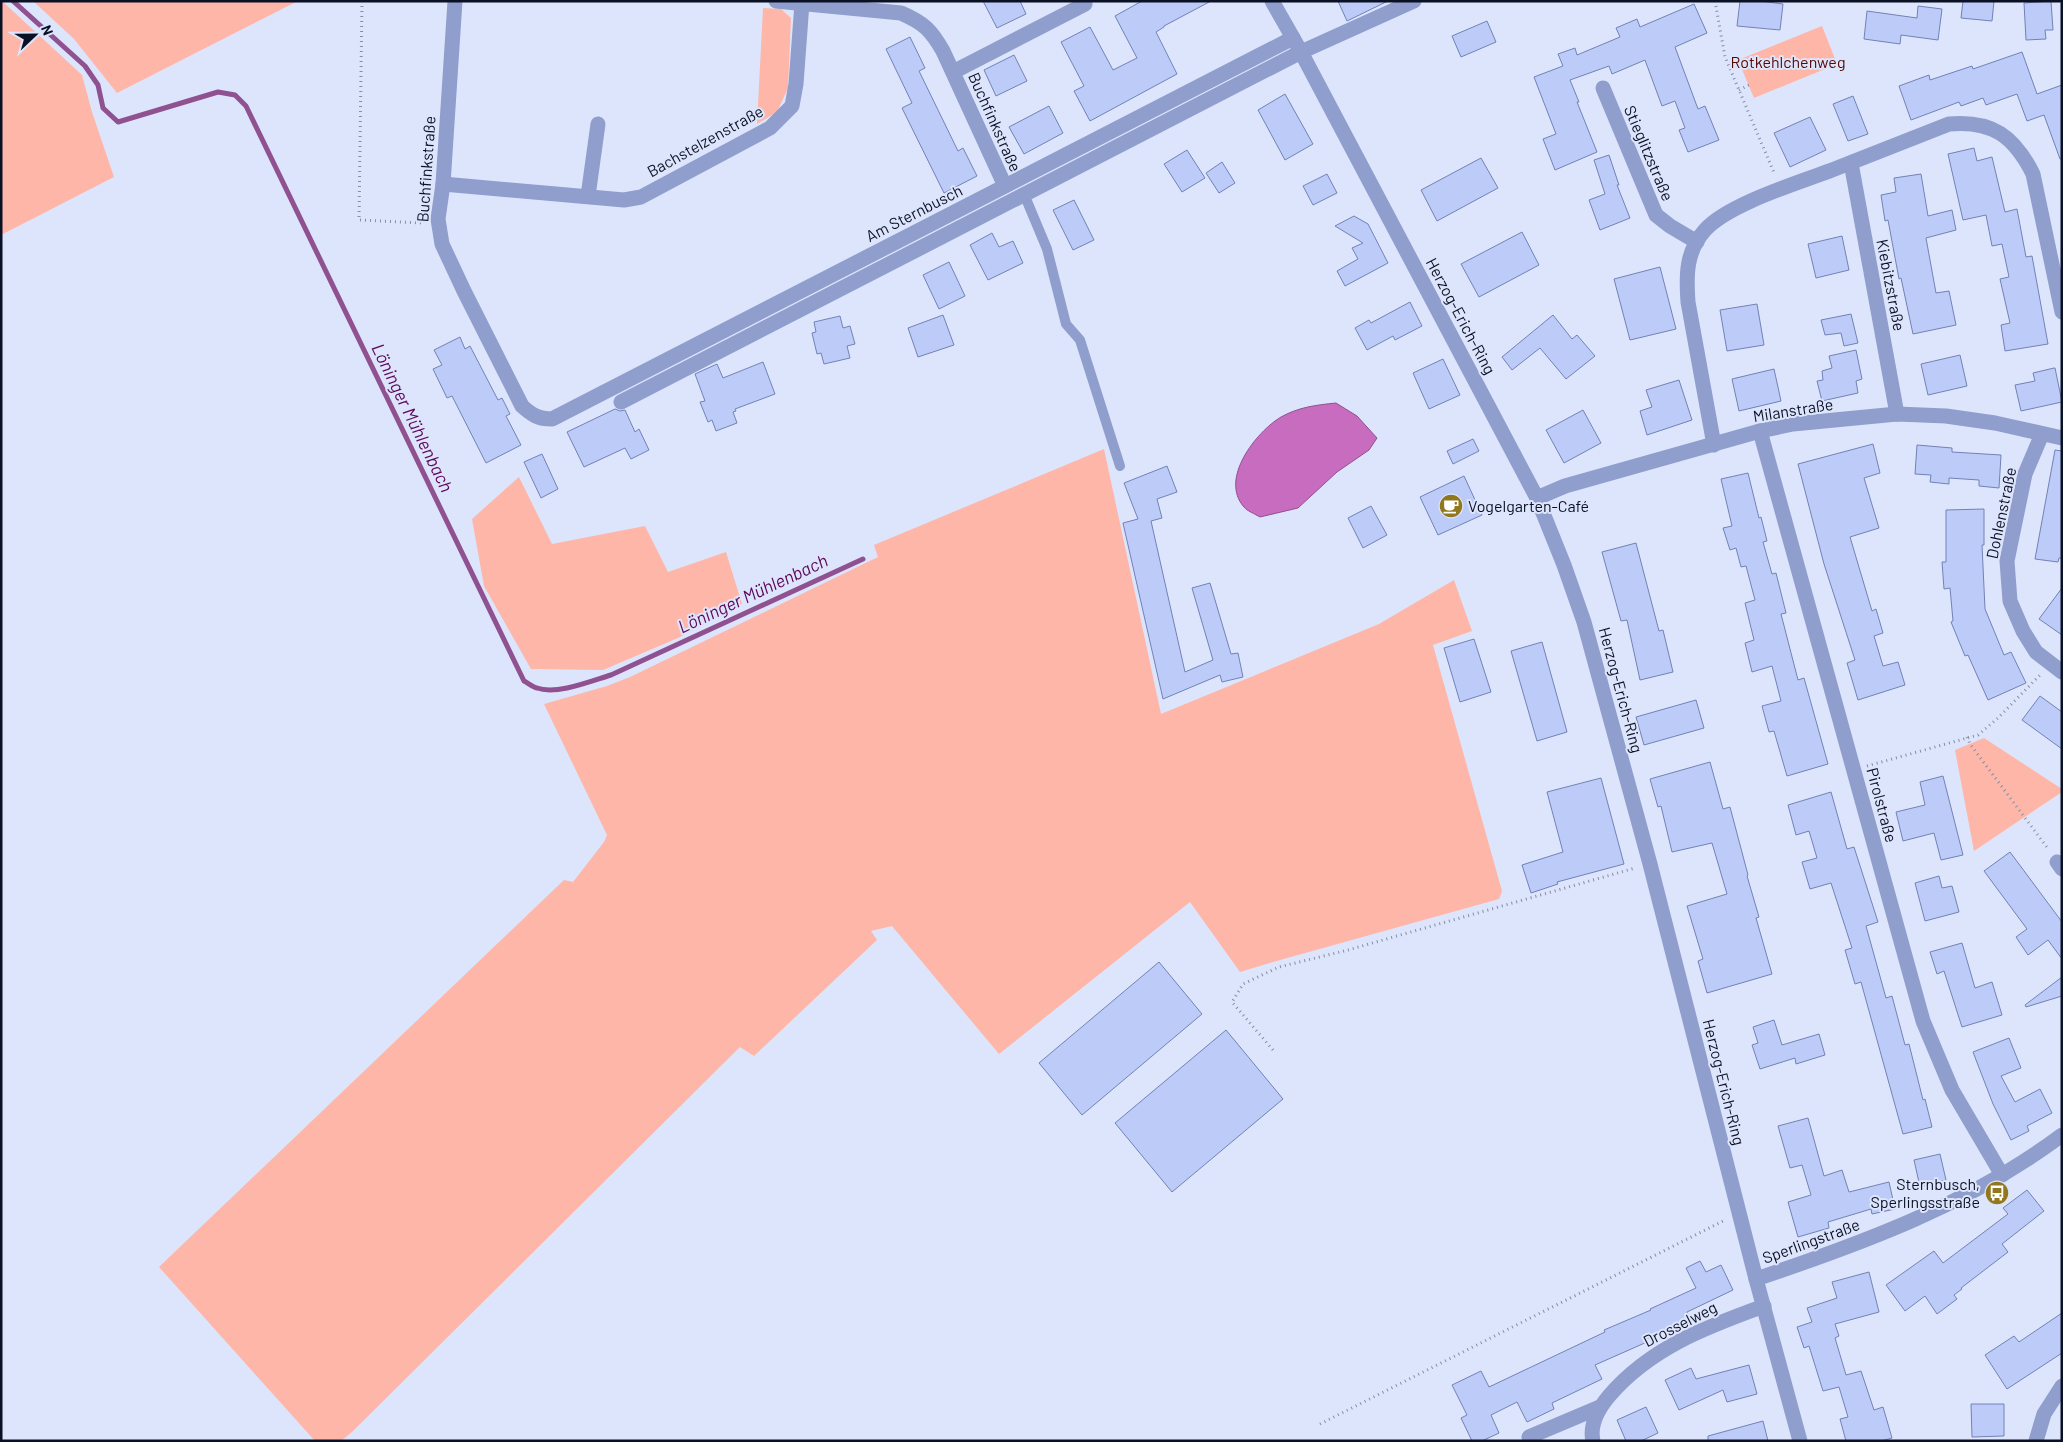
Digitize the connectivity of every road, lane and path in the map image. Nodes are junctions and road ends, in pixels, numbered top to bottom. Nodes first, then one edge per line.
1 (362, 1) edge
2 (455, 1) edge
3 (776, 1) edge
4 (1272, 1) edge
5 (1414, 1) edge
6 (1715, 1) edge
7 (802, 3) junction
8 (1085, 4) dead end
9 (1293, 38) junction
10 (1301, 52) junction
11 (953, 72) junction
12 (1749, 85) dead end
13 (1604, 88) dead end
14 (1739, 90) junction
15 (598, 124) dead end
16 (1850, 163) junction
17 (442, 184) junction
18 (1005, 186) junction
19 (1781, 189) junction
20 (1024, 194) junction
21 (588, 196) junction
22 (439, 224) junction
23 (1697, 242) junction
24 (836, 273) junction
25 (844, 287) junction
26 (2062, 312) edge
27 (621, 402) dead end
28 (1897, 414) junction
29 (552, 419) joint
30 (1760, 431) junction
31 (2042, 434) junction
32 (2062, 438) edge
33 (1714, 445) junction
34 (1120, 466) dead end
35 (1537, 498) junction
36 (2056, 668) edge
37 (1967, 738) junction
38 (1855, 770) junction
39 (1650, 864) junction
40 (2060, 866) edge
41 (1273, 1050) dead end
42 (2062, 1136) edge
43 (2002, 1175) junction
44 (1739, 1213) junction
45 (1756, 1279) junction
46 (1764, 1306) junction
47 (2062, 1386) edge
48 (1600, 1407) junction
49 (1320, 1424) dead end
50 (1529, 1437) dead end
51 (1593, 1441) edge
52 (1800, 1441) edge
53 (2036, 1441) edge

1 - 22 path
2 - 17 street, Buchfinkstraße
3 - 7 street, Buchfinkstraße
4 - 9 street, Herzog-Erich-Ring
5 - 10 street, Am Sternbusch
6 - 14 path
7 - 11 street, Buchfinkstraße
7 - 21 street, Bachstelzenstraße
8 - 11 street, Buchfinkstraße
9 - 10 street, Herzog-Erich-Ring
9 - 18 street, Am Sternbusch
10 - 20 street, Am Sternbusch
10 - 35 street, Herzog-Erich-Ring
11 - 18 street, Buchfinkstraße
12 - 14 path
13 - 23 street, Stieglitzstraße
14 - 19 path
15 - 21 street
16 - 19 street
16 - 26 street
16 - 28 street, Kiebitzstraße
17 - 21 street, Bachstelzenstraße
17 - 22 street, Buchfinkstraße
18 - 24 street, Am Sternbusch
19 - 23 street
20 - 25 street, Am Sternbusch
20 - 34 lane
22 - 29 street, Buchfinkstraße
23 - 33 street
24 - 25 lane
24 - 29 street, Am Sternbusch
25 - 27 street, Am Sternbusch
28 - 30 street, Milanstraße
28 - 31 street, Milanstraße
30 - 33 street, Milanstraße
30 - 38 street, Pirolstraße
31 - 32 street, Milanstraße
31 - 36 street, Dohlenstraße
33 - 35 street, Milanstraße
35 - 39 street, Herzog-Erich-Ring
36 - 37 path
37 - 38 path
37 - 40 path
38 - 43 street, Pirolstraße
39 - 41 path
39 - 44 street, Herzog-Erich-Ring
42 - 43 street, Sperlingstraße
43 - 45 street, Sperlingstraße
44 - 45 street, Herzog-Erich-Ring
44 - 49 path
45 - 46 street, Herzog-Erich-Ring
46 - 48 street, Drosselweg
46 - 52 street, Herzog-Erich-Ring
47 - 53 street
48 - 50 street, Drosselweg
48 - 51 street, Drosselweg

